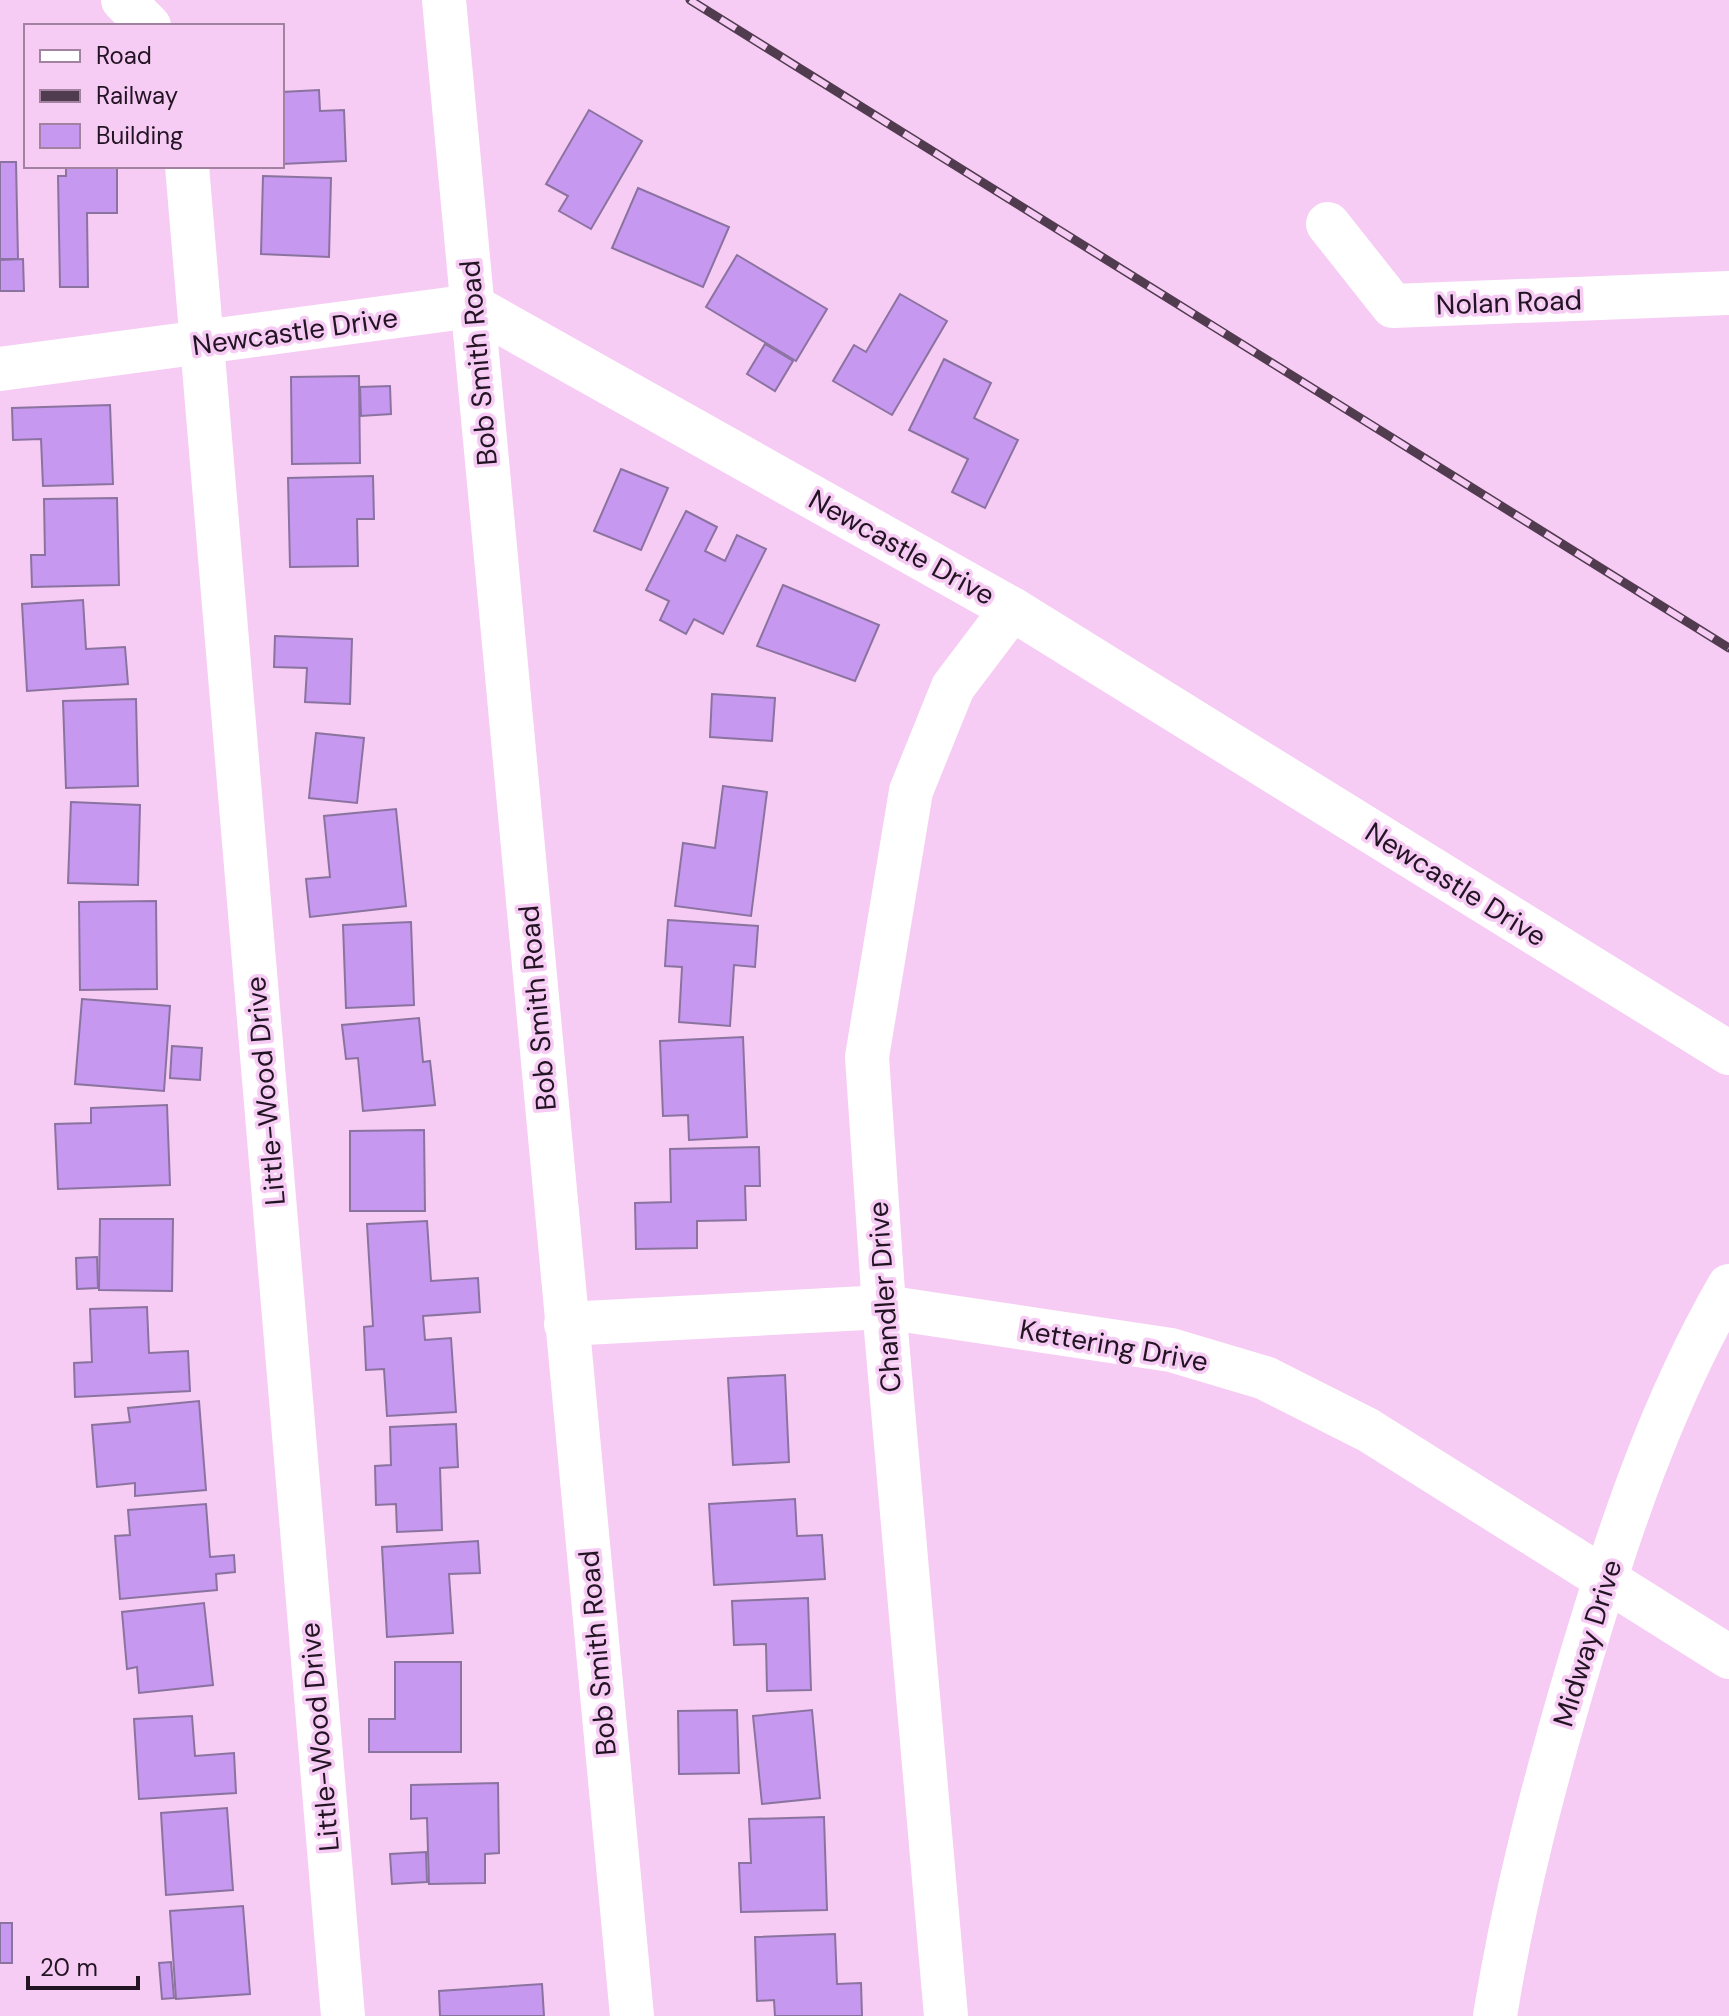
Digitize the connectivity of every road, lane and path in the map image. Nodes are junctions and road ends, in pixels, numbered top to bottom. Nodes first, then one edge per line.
1 (444, 0) edge
2 (187, 168) edge
3 (1328, 224) dead end
4 (1729, 293) edge
5 (472, 306) junction
6 (202, 345) junction
7 (0, 369) edge
8 (1012, 609) junction
9 (1729, 1053) edge
10 (1729, 1286) edge
11 (884, 1307) junction
12 (566, 1324) junction
13 (1605, 1577) junction
14 (1729, 1657) edge
15 (343, 2016) edge
16 (632, 2016) edge
17 (946, 2016) edge
18 (1495, 2016) edge

1 - 5 street, Bob Smith Road
2 - 6 street, Little-Wood Drive
3 - 4 street, Nolan Road
5 - 6 street, Newcastle Drive
5 - 8 street, Newcastle Drive
5 - 12 street, Bob Smith Road
6 - 7 street, Newcastle Drive
6 - 15 street, Little-Wood Drive
8 - 9 street, Newcastle Drive
8 - 11 street, Chandler Drive
10 - 13 street, Midway Drive
11 - 12 street, Kettering Drive
11 - 13 street, Kettering Drive
11 - 17 street, Chandler Drive
12 - 16 street, Bob Smith Road
13 - 14 street, Kettering Drive
13 - 18 street, Midway Drive

